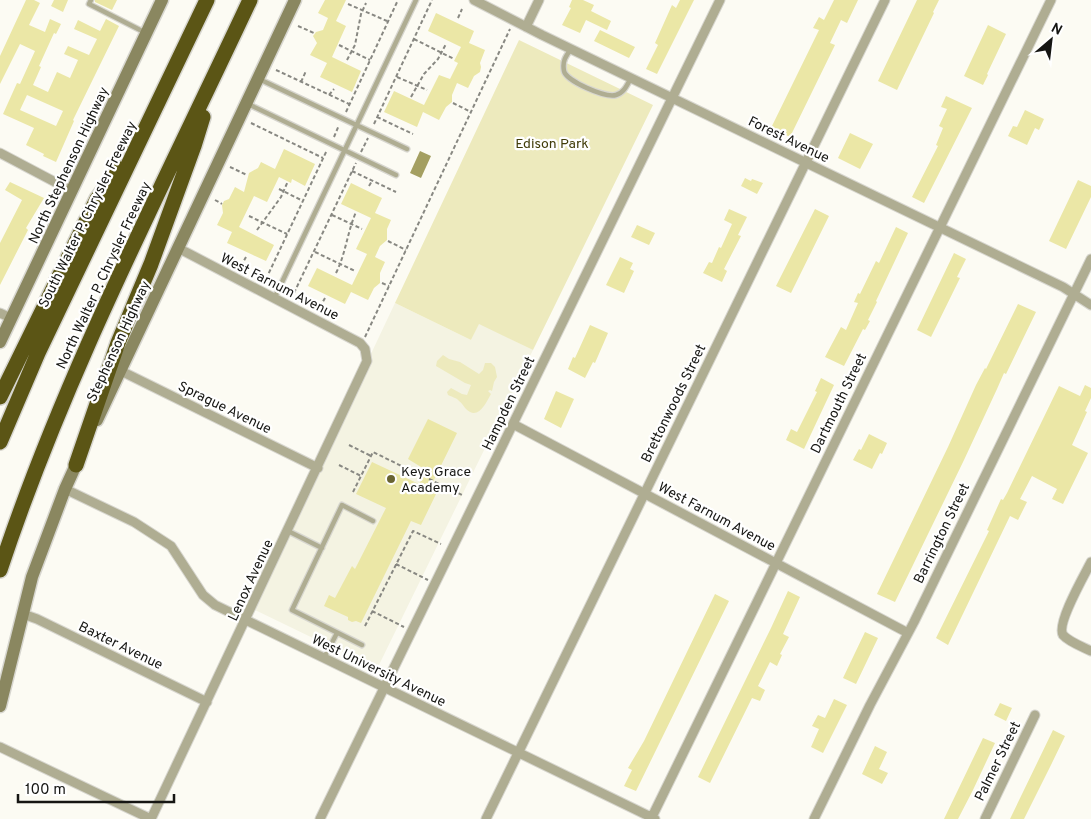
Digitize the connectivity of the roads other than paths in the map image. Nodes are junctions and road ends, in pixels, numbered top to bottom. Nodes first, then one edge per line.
1 (91, 0) edge
2 (162, 0) edge
3 (207, 0) edge
4 (250, 0) edge
5 (295, 0) edge
6 (416, 0) edge
7 (474, 0) edge
8 (539, 0) edge
9 (720, 0) edge
10 (885, 0) edge
11 (1051, 0) edge
12 (526, 27) junction
13 (147, 33) junction
14 (571, 49) junction
15 (217, 70) junction
16 (258, 78) junction
17 (631, 78) junction
18 (672, 98) junction
19 (247, 104) junction
20 (356, 125) junction
21 (137, 148) junction
22 (407, 149) dead end
23 (344, 150) junction
24 (0, 153) edge
25 (806, 162) junction
26 (396, 175) dead end
27 (72, 191) junction
28 (940, 228) junction
29 (178, 248) junction
30 (1091, 259) edge
31 (1073, 295) junction
32 (274, 299) junction
33 (1091, 305) edge
34 (5, 316) edge
35 (0, 342) edge
36 (366, 352) joint
37 (120, 371) junction
38 (0, 397) edge
39 (513, 424) junction
40 (0, 442) edge
41 (76, 465) junction
42 (318, 468) junction
43 (65, 489) junction
44 (645, 493) junction
45 (373, 520) dead end
46 (288, 531) junction
47 (322, 548) junction
48 (776, 562) junction
49 (1091, 562) edge
50 (0, 570) edge
51 (23, 614) junction
52 (246, 620) junction
53 (337, 632) junction
54 (908, 633) junction
55 (362, 645) dead end
56 (1091, 651) edge
57 (324, 658) junction
58 (385, 688) junction
59 (206, 702) junction
60 (0, 706) edge
61 (1035, 715) dead end
62 (0, 747) edge
63 (518, 752) junction
64 (151, 819) edge
65 (320, 819) edge
66 (486, 819) edge
67 (652, 819) edge
68 (814, 819) edge
69 (985, 819) edge

1 - 13 lane
2 - 13 main road, North Stephenson Highway
3 - 21 highway, South Walter P. Chrysler Freeway
4 - 15 highway, North Walter P. Chrysler Freeway
5 - 16 main road, Stephenson Highway
6 - 20 lane
7 - 12 street, Forest Avenue
8 - 12 street
9 - 18 street, Hampden Street
10 - 25 street, Brettonwoods Street
11 - 28 street, Dartmouth Street
12 - 14 street, Forest Avenue
13 - 27 main road, North Stephenson Highway
14 - 17 street, Forest Avenue
14 - 17 lane
15 - 41 highway
15 - 50 highway, North Walter P. Chrysler Freeway
16 - 19 main road, Stephenson Highway
16 - 20 lane
17 - 18 street, Forest Avenue
18 - 25 street, Forest Avenue
18 - 39 street, Hampden Street
19 - 23 lane
19 - 29 main road, Stephenson Highway
20 - 22 lane
20 - 23 lane
21 - 38 highway
21 - 40 highway, South Walter P. Chrysler Freeway
23 - 26 lane
23 - 32 lane
24 - 27 street
25 - 28 street, Forest Avenue
25 - 44 street, Brettonwoods Street
27 - 34 main road, North Stephenson Highway
28 - 31 street, Forest Avenue
28 - 48 street, Dartmouth Street
29 - 32 street, West Farnum Avenue
29 - 37 main road, Stephenson Highway
30 - 31 street, Barrington Street
31 - 33 street, Forest Avenue
31 - 54 street, Barrington Street
32 - 36 street, West Farnum Avenue
34 - 35 main road, North Stephenson Highway
36 - 42 street, Lenox Avenue
37 - 41 main road, Stephenson Highway
37 - 42 street, Sprague Avenue
39 - 44 street, West Farnum Avenue
39 - 58 street, Hampden Street
41 - 43 main road, Stephenson Highway
42 - 46 street, Lenox Avenue
43 - 51 main road, Stephenson Highway
43 - 52 street, West University Avenue
44 - 48 street, West Farnum Avenue
44 - 63 street, Brettonwoods Street
45 - 47 lane
46 - 47 lane
46 - 52 street, Lenox Avenue
47 - 53 lane
48 - 54 street, West Farnum Avenue
48 - 67 street, Dartmouth Street
49 - 56 street
51 - 59 street, Baxter Avenue
51 - 60 main road, Stephenson Highway
52 - 57 street, West University Avenue
52 - 59 street, Lenox Avenue
53 - 55 lane
53 - 57 lane
54 - 68 street, Barrington Street
57 - 58 street, West University Avenue
58 - 63 street, West University Avenue
58 - 65 street, Hampden Street
59 - 64 street, Lenox Avenue
61 - 69 street, Palmer Street
62 - 64 street
63 - 66 street, Brettonwoods Street
63 - 67 street, West University Avenue

